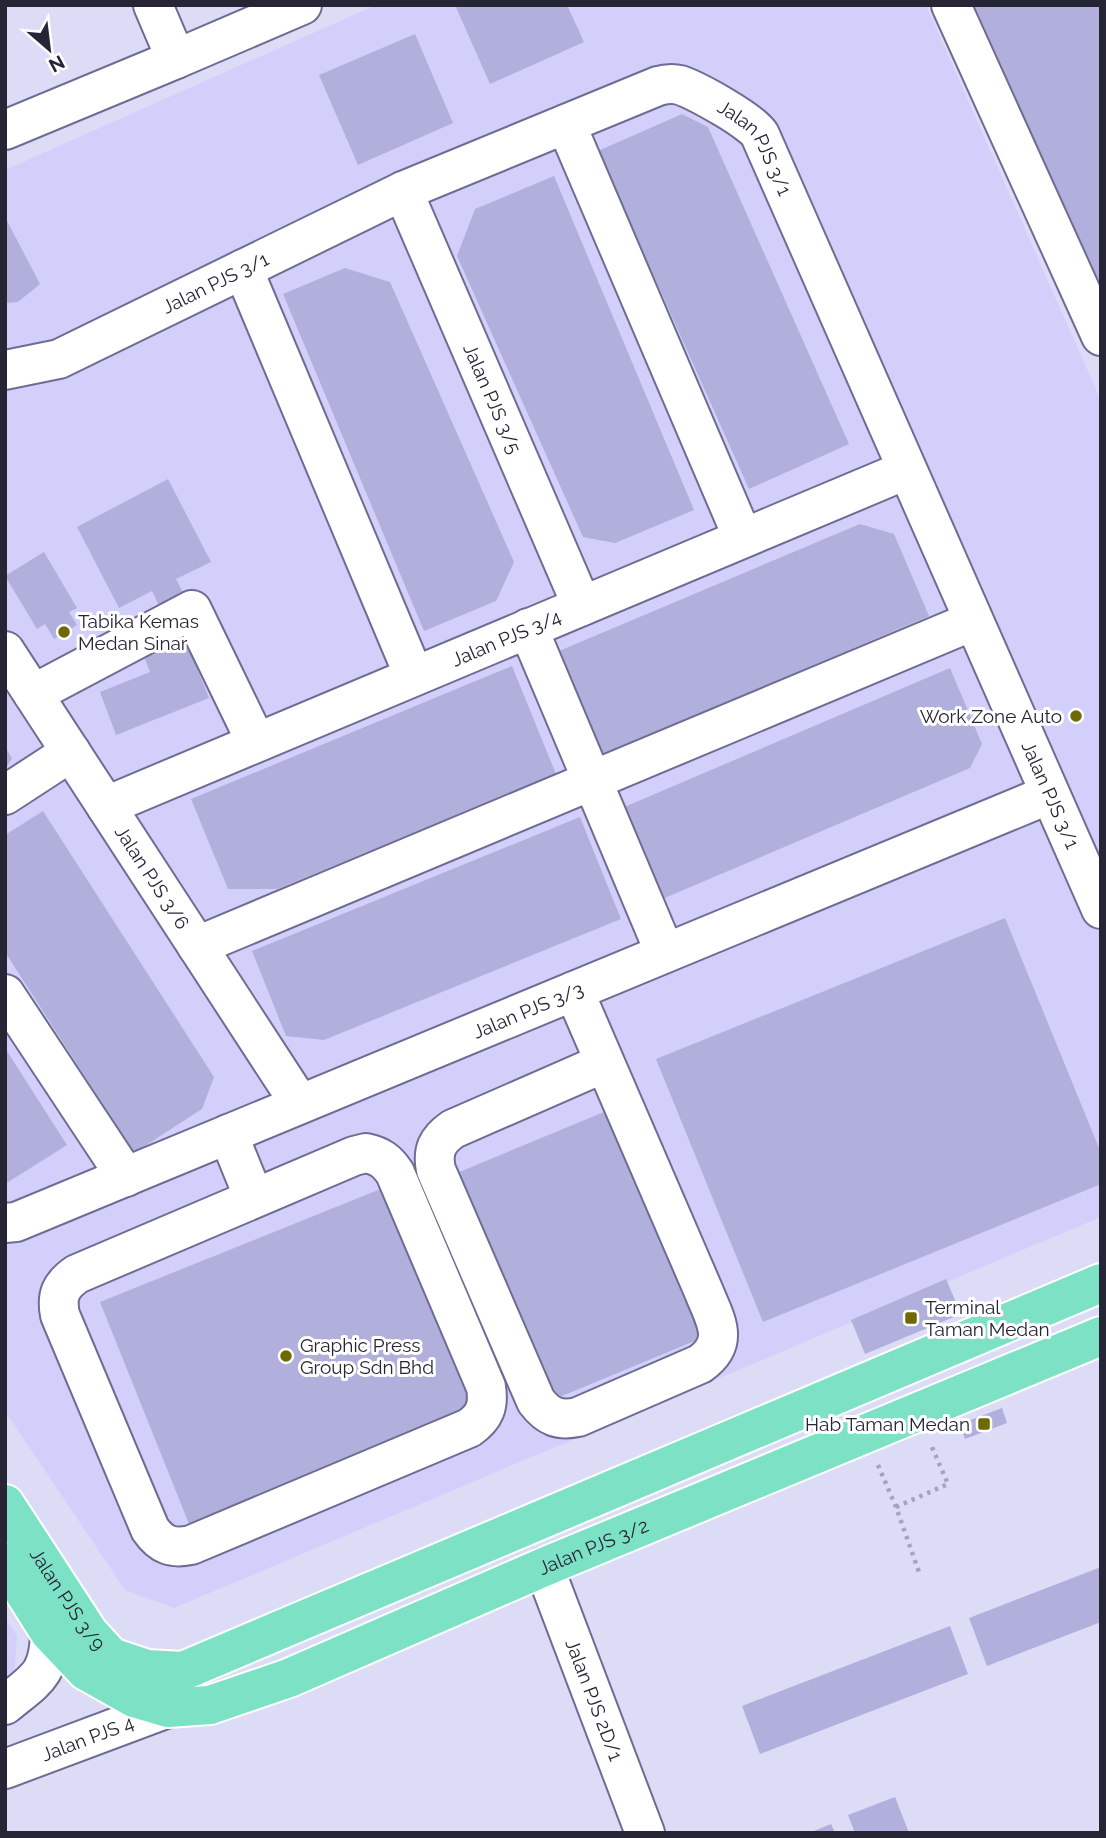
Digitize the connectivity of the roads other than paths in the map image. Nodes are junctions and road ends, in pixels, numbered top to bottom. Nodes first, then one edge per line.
1 (153, 5) edge
2 (302, 5) edge
3 (951, 5) edge
4 (176, 59) junction
5 (566, 124) junction
6 (5, 130) edge
7 (403, 191) junction
8 (243, 269) junction
9 (1101, 337) edge
10 (5, 370) edge
11 (905, 470) junction
12 (743, 538) junction
13 (582, 606) junction
14 (973, 621) junction
15 (528, 628) junction
16 (5, 651) edge
17 (414, 676) junction
18 (33, 694) junction
19 (256, 742) junction
20 (71, 752) junction
21 (592, 780) junction
22 (5, 794) edge
23 (1050, 794) junction
24 (106, 806) junction
25 (1101, 909) edge
26 (197, 947) junction
27 (665, 953) junction
28 (573, 991) junction
29 (5, 994) edge
30 (604, 1063) junction
31 (300, 1104) junction
32 (228, 1134) junction
33 (126, 1177) junction
34 (254, 1198) junction
35 (5, 1223) edge
36 (1101, 1283) edge
37 (1101, 1336) edge
38 (5, 1504) edge
39 (5, 1562) edge
40 (544, 1567) junction
41 (50, 1633) junction
42 (98, 1664) junction
43 (5, 1704) edge
44 (167, 1708) junction
45 (5, 1769) edge
46 (645, 1833) edge

1 - 4 street
2 - 4 street
3 - 9 street
4 - 6 street
5 - 7 street, Jalan PJS 3/1
5 - 11 street, Jalan PJS 3/1
5 - 12 street
7 - 8 street, Jalan PJS 3/1
7 - 13 street, Jalan PJS 3/5
8 - 10 street, Jalan PJS 3/1
8 - 17 street
11 - 12 street, Jalan PJS 3/4
11 - 14 street, Jalan PJS 3/1
12 - 13 street, Jalan PJS 3/4
13 - 15 street, Jalan PJS 3/4
14 - 21 street
14 - 23 street, Jalan PJS 3/1
15 - 17 street, Jalan PJS 3/4
15 - 21 street
16 - 18 street, Jalan PJS 3/6
17 - 19 street, Jalan PJS 3/4
18 - 19 street
18 - 20 street, Jalan PJS 3/6
19 - 24 street, Jalan PJS 3/4
20 - 22 street
20 - 24 street, Jalan PJS 3/6
21 - 26 street
21 - 27 street
23 - 25 street, Jalan PJS 3/1
23 - 27 street, Jalan PJS 3/3
24 - 26 street, Jalan PJS 3/6
26 - 31 street, Jalan PJS 3/6
27 - 28 street, Jalan PJS 3/3
28 - 30 street
28 - 31 street, Jalan PJS 3/3
29 - 33 street
30 - 30 street
31 - 32 street, Jalan PJS 3/3
32 - 33 street, Jalan PJS 3/3
32 - 34 street
33 - 35 street, Jalan PJS 3/3
34 - 34 street
36 - 42 main road
37 - 40 main road, Jalan PJS 3/2
38 - 42 main road, Jalan PJS 3/9
39 - 41 main road, Jalan PJS 3/9
40 - 44 main road, Jalan PJS 3/2
40 - 46 street, Jalan PJS 2D/1
41 - 42 main road, Jalan PJS 3/9
41 - 43 street
42 - 44 main road, Jalan PJS 3/2
44 - 45 street, Jalan PJS 4

